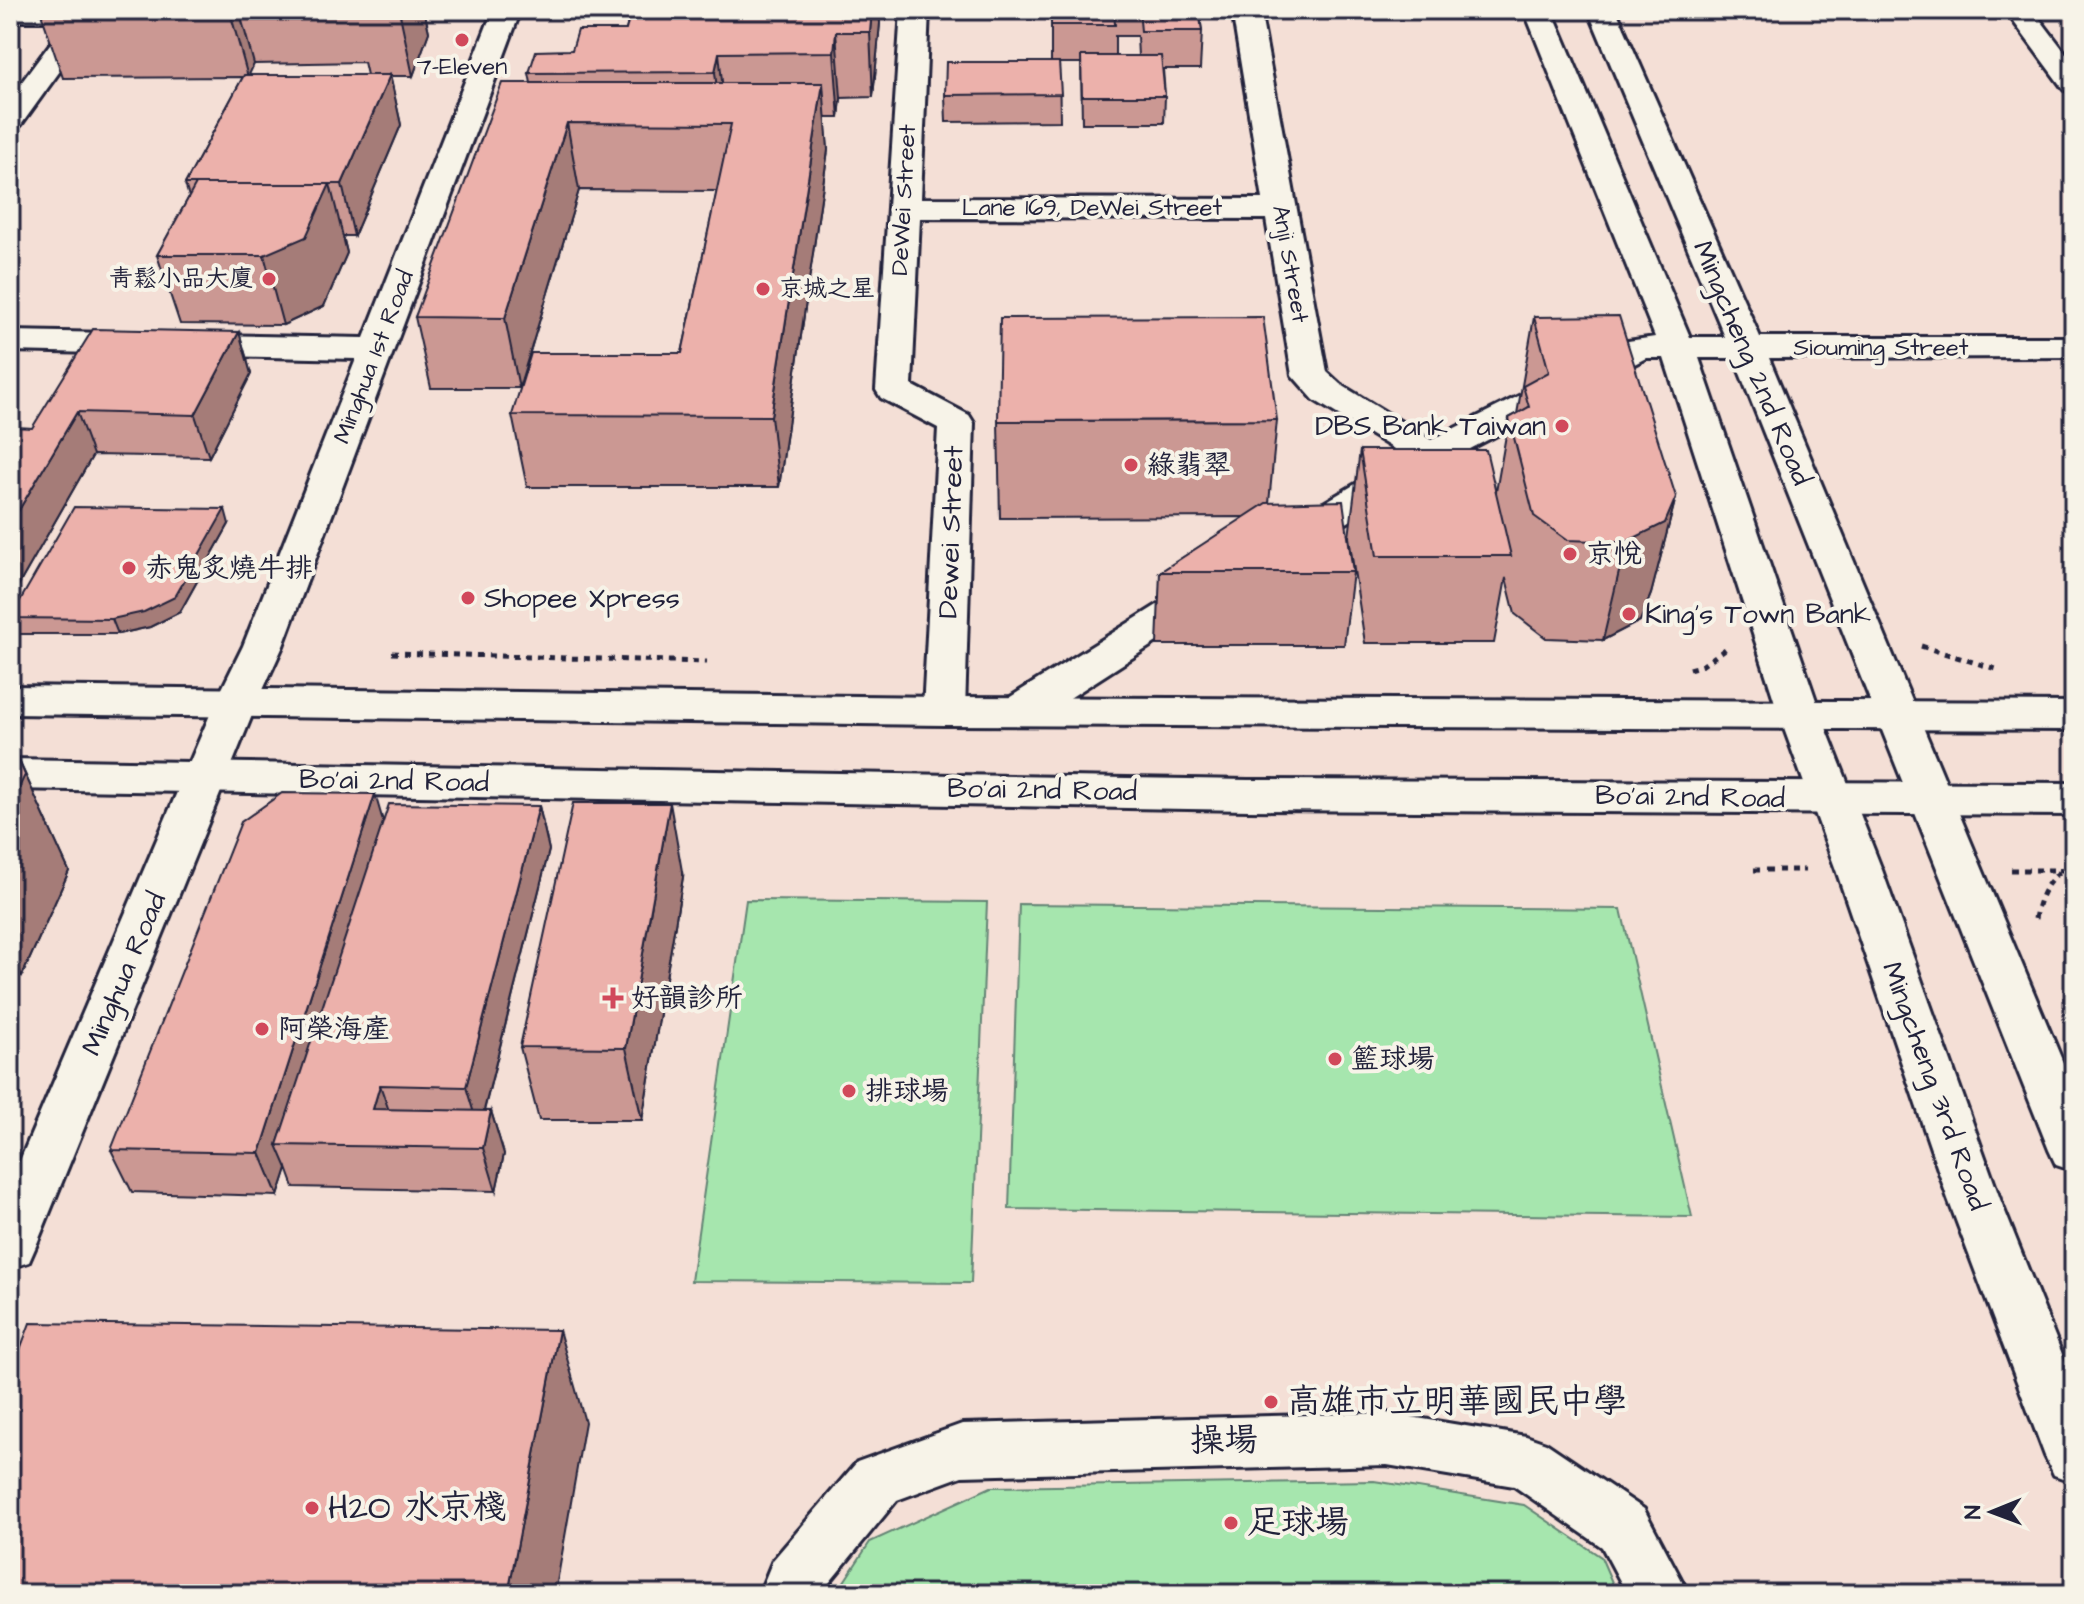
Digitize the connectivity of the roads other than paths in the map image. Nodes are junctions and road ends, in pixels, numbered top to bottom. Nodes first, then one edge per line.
1 (507, 10) edge
2 (915, 10) edge
3 (1246, 10) edge
4 (1538, 10) edge
5 (1602, 10) edge
6 (2019, 10) edge
7 (88, 11) edge
8 (133, 12) edge
9 (10, 13) edge
10 (2074, 84) edge
11 (10, 119) edge
12 (904, 208) junction
13 (1280, 209) junction
14 (10, 341) edge
15 (2074, 347) edge
16 (1658, 348) junction
17 (1747, 348) junction
18 (377, 349) junction
19 (894, 390) joint
20 (1430, 455) junction
21 (10, 700) edge
22 (236, 703) junction
23 (944, 711) junction
24 (1019, 711) junction
25 (1800, 715) junction
26 (1900, 716) junction
27 (2074, 716) edge
28 (10, 774) edge
29 (204, 779) junction
30 (1833, 799) junction
31 (2074, 799) edge
32 (1933, 800) junction
33 (2074, 1150) edge
34 (10, 1246) edge
35 (2074, 1456) edge
36 (789, 1594) edge
37 (1659, 1594) edge

1 - 18 street, Minghua 1st Road
2 - 12 street, DeWei Street
3 - 13 street, Anji Street
4 - 16 street
5 - 17 street, Mingcheng 2nd Road
6 - 10 street
7 - 8 street
7 - 9 street
7 - 11 street
12 - 13 street, Lane 169, DeWei Street
12 - 19 street, DeWei Street
13 - 20 street, Anji Street
14 - 18 street
15 - 17 street, Siouming Street
16 - 17 street, Siouming Street
16 - 20 street
16 - 25 street
17 - 26 street, Mingcheng 2nd Road
18 - 22 street, Minghua 1st Road
19 - 23 street, Dewei Street
20 - 24 street
21 - 22 street
22 - 23 street
22 - 29 street, Minghua Road
23 - 24 street
24 - 25 street
25 - 26 street
25 - 30 street, Mingcheng 3rd Road
26 - 27 street
26 - 32 street
28 - 29 street, Bo'ai 2nd Road
29 - 30 street, Bo'ai 2nd Road
29 - 34 street, Minghua Road
30 - 32 street, Bo'ai 2nd Road
30 - 35 street, Mingcheng 3rd Road
31 - 32 street, Bo'ai 2nd Road
32 - 33 street
36 - 37 street, 操場

